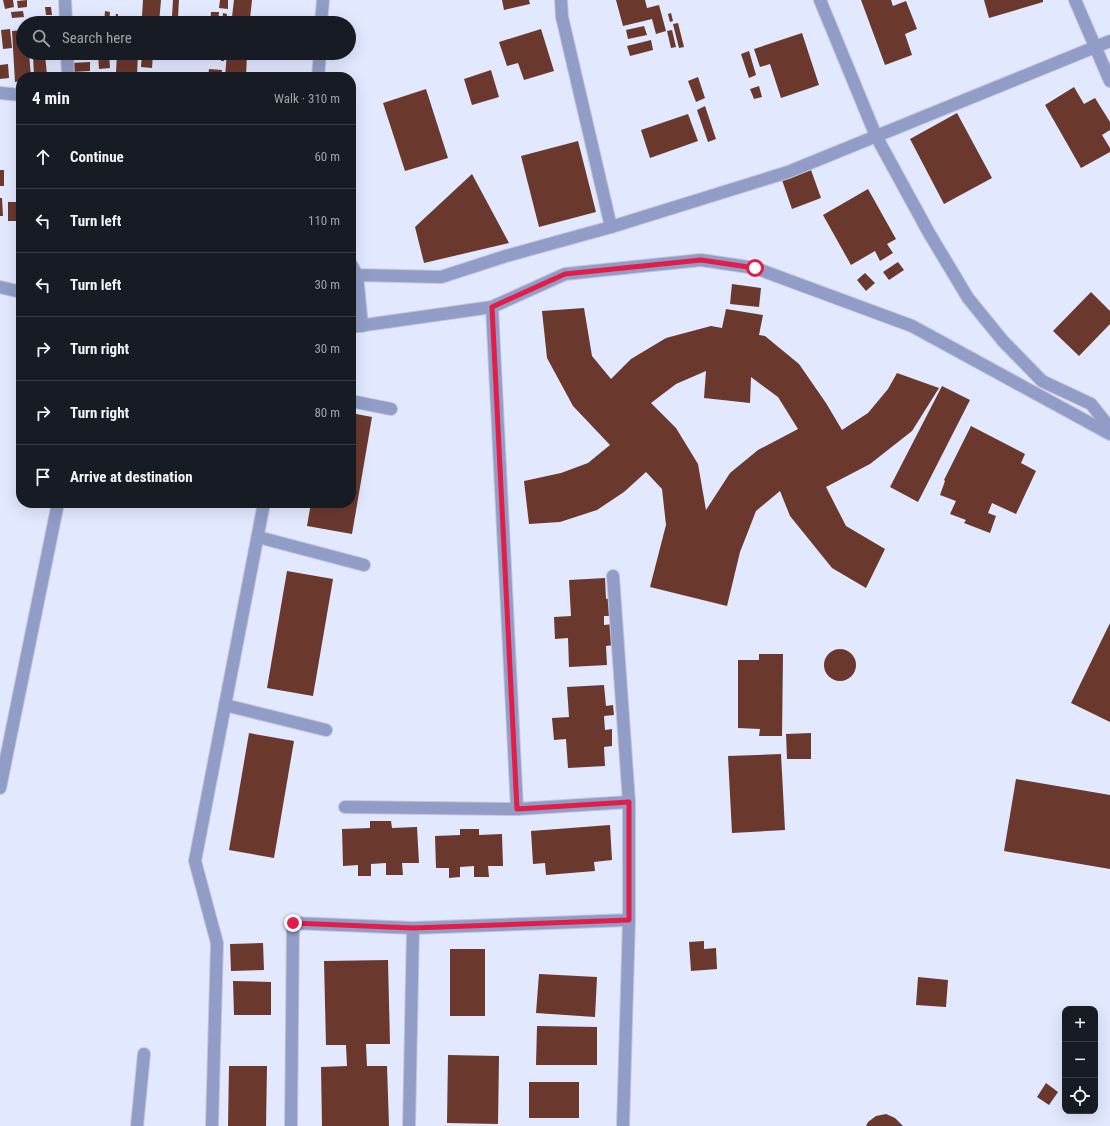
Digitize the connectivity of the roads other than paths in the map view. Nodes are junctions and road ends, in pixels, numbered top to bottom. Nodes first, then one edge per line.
1 (65, 0) edge
2 (323, 0) edge
3 (561, 0) edge
4 (820, 0) edge
5 (1075, 0) edge
6 (66, 16) edge
7 (322, 16) edge
8 (1110, 41) edge
9 (1095, 47) junction
10 (67, 60) edge
11 (319, 60) edge
12 (68, 72) edge
13 (318, 72) edge
14 (1110, 81) edge
15 (0, 93) edge
16 (16, 95) edge
17 (876, 136) junction
18 (611, 227) junction
19 (357, 275) joint
20 (0, 287) edge
21 (16, 291) edge
22 (492, 307) junction
23 (357, 326) edge
24 (356, 402) edge
25 (391, 410) dead end
26 (1110, 428) edge
27 (1110, 434) edge
28 (57, 508) edge
29 (263, 508) edge
30 (258, 537) junction
31 (364, 565) dead end
32 (613, 576) dead end
33 (225, 705) junction
34 (326, 730) dead end
35 (0, 788) edge
36 (629, 802) junction
37 (345, 807) dead end
38 (517, 809) junction
39 (629, 920) junction
40 (413, 928) junction
41 (144, 1054) dead end
42 (138, 1126) edge
43 (212, 1126) edge
44 (291, 1126) edge
45 (409, 1126) edge
46 (623, 1126) edge

1 - 6 street
2 - 7 street
3 - 18 street
4 - 17 street
5 - 9 street
8 - 9 street
9 - 14 street
9 - 17 street
10 - 12 street
11 - 13 street
15 - 16 street
17 - 18 street
17 - 26 street
18 - 19 street
19 - 23 street
20 - 21 street
22 - 23 street
22 - 27 street
22 - 38 street
24 - 25 street
28 - 35 street
29 - 30 street
30 - 31 street
30 - 33 street
32 - 36 street
33 - 34 street
33 - 43 street
36 - 38 street
36 - 39 street
37 - 38 street
39 - 40 street
39 - 46 street
40 - 44 street
40 - 45 street
41 - 42 street

